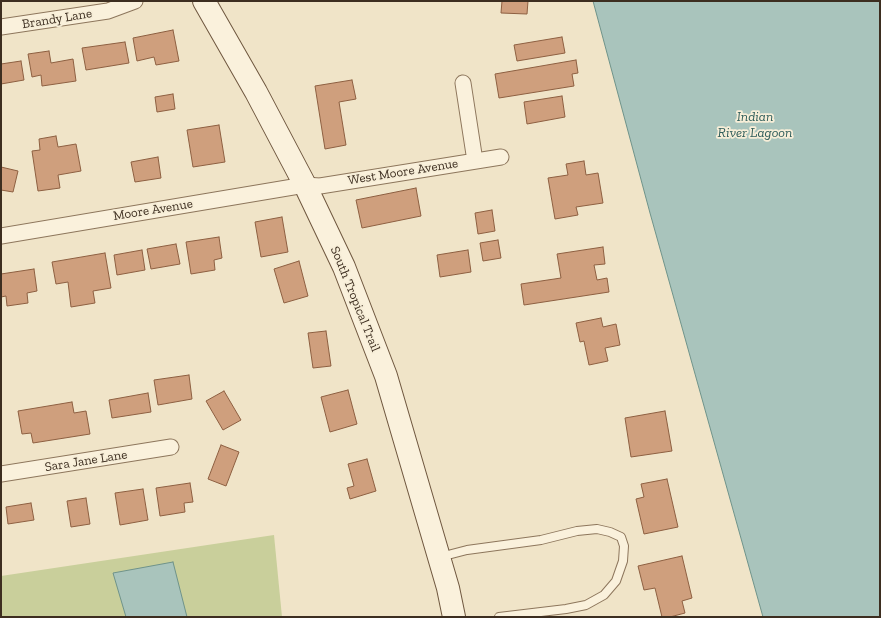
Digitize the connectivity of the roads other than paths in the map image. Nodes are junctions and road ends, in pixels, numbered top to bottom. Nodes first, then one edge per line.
1 (135, 1) edge
2 (204, 1) edge
3 (1, 27) edge
4 (463, 83) dead end
5 (501, 157) dead end
6 (475, 161) junction
7 (305, 185) junction
8 (1, 236) edge
9 (171, 447) dead end
10 (1, 474) edge
11 (439, 558) junction
12 (454, 617) edge
13 (499, 617) edge

1 - 3 street, Brandy Lane
2 - 7 street, South Tropical Trail
4 - 6 street
5 - 6 street, West Moore Avenue
6 - 7 street, West Moore Avenue
7 - 8 street, Moore Avenue
7 - 11 street, South Tropical Trail
9 - 10 street, Sara Jane Lane
11 - 12 street, South Tropical Trail
11 - 13 lane

